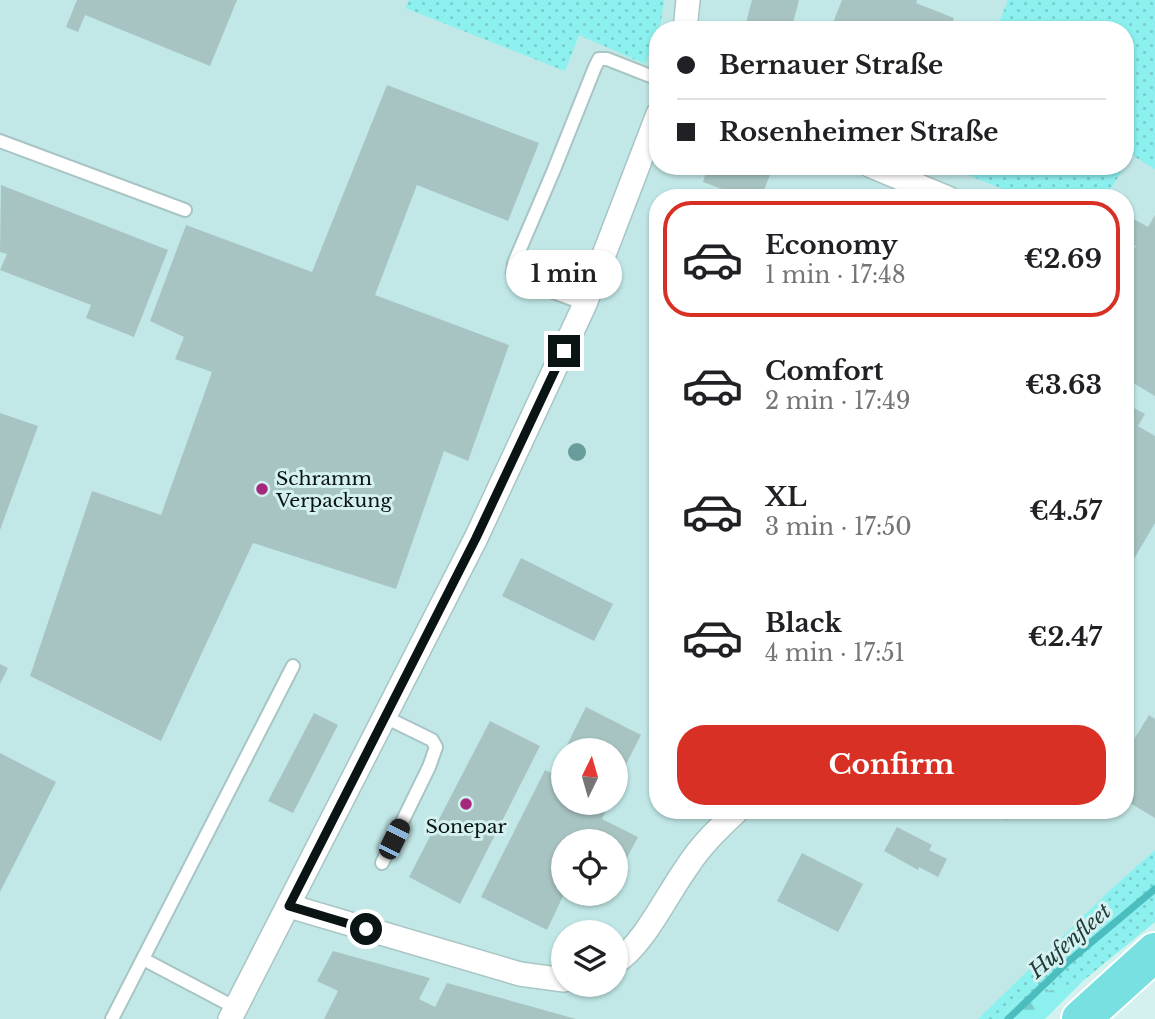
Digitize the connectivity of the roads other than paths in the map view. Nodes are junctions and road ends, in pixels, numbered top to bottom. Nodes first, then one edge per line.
1 (688, 0) edge
2 (686, 21) edge
3 (649, 75) edge
4 (649, 137) edge
5 (0, 141) edge
6 (893, 175) edge
7 (926, 189) edge
8 (185, 210) dead end
9 (585, 304) junction
10 (293, 666) dead end
11 (385, 717) junction
12 (729, 819) edge
13 (382, 863) dead end
14 (289, 906) junction
15 (628, 952) edge
16 (1155, 952) edge
17 (143, 959) junction
18 (551, 978) edge
19 (233, 1014) edge
20 (113, 1019) edge
21 (1081, 1019) edge

1 - 2 street
3 - 9 lane
4 - 9 street
5 - 8 lane
6 - 7 street
9 - 11 street
10 - 17 lane
11 - 13 lane
11 - 14 street
12 - 15 street
14 - 18 street
14 - 19 street
16 - 21 highway
17 - 19 lane
17 - 20 lane

